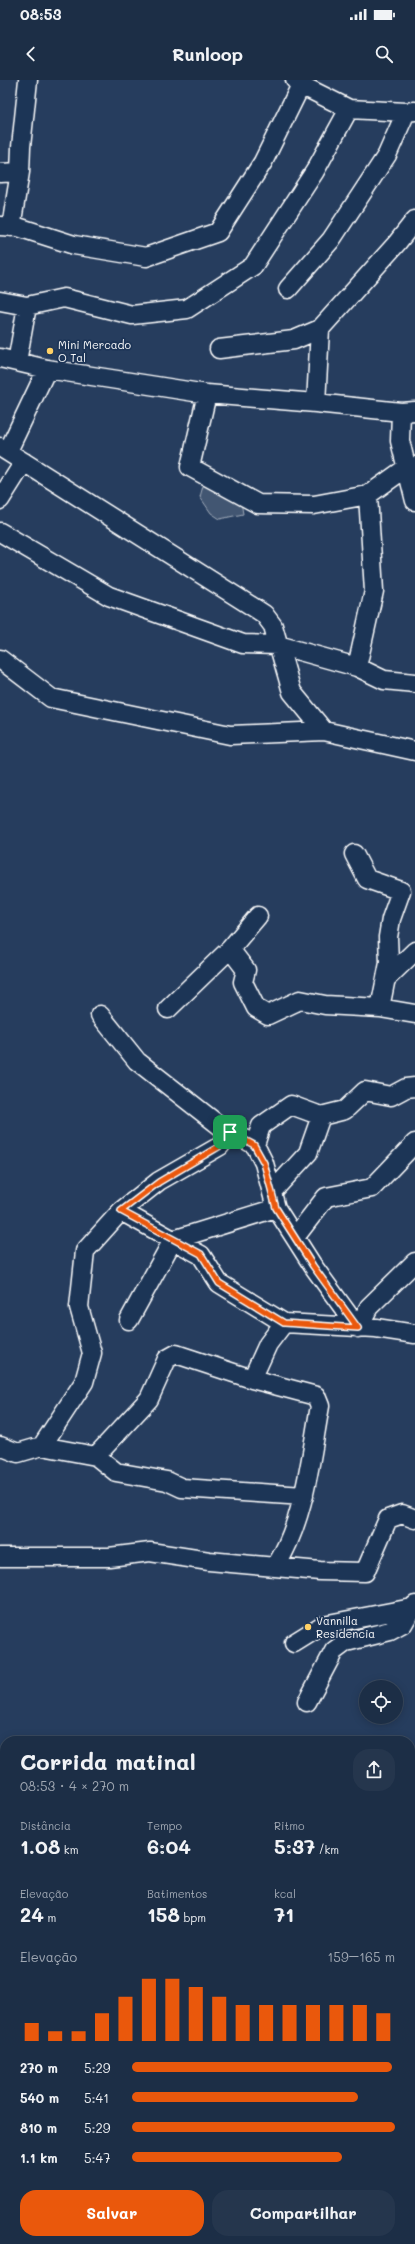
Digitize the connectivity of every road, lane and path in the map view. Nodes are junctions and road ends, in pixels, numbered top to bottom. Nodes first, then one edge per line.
1 (28, 80) edge
2 (298, 83) edge
3 (349, 109) junction
4 (411, 112) edge
5 (0, 172) edge
6 (20, 172) junction
7 (415, 220) edge
8 (5, 226) edge
9 (288, 289) dead end
10 (0, 301) edge
11 (27, 306) junction
12 (320, 329) junction
13 (219, 349) dead end
14 (8, 360) edge
15 (47, 369) junction
16 (207, 394) junction
17 (316, 403) junction
18 (408, 412) edge
19 (4, 449) edge
20 (24, 462) junction
21 (411, 467) edge
22 (368, 495) junction
23 (0, 500) edge
24 (415, 500) edge
25 (0, 532) edge
26 (278, 645) junction
27 (0, 659) edge
28 (357, 667) junction
29 (415, 683) edge
30 (324, 731) junction
31 (415, 751) edge
32 (354, 854) dead end
33 (258, 916) dead end
34 (230, 949) junction
35 (415, 951) edge
36 (386, 979) junction
37 (380, 1008) junction
38 (168, 1010) dead end
39 (415, 1014) edge
40 (100, 1015) dead end
41 (415, 1087) edge
42 (321, 1116) junction
43 (230, 1132) junction
44 (415, 1143) edge
45 (254, 1145) junction
46 (274, 1200) junction
47 (121, 1211) junction
48 (296, 1236) junction
49 (173, 1240) junction
50 (415, 1262) edge
51 (129, 1320) dead end
52 (284, 1323) junction
53 (358, 1328) junction
54 (415, 1334) edge
55 (252, 1379) junction
56 (0, 1446) edge
57 (42, 1446) junction
58 (96, 1456) junction
59 (304, 1496) junction
60 (415, 1519) edge
61 (0, 1557) edge
62 (276, 1566) junction
63 (413, 1606) edge
64 (294, 1644) dead end
65 (307, 1702) dead end

1 - 6 street
2 - 3 street
2 - 8 street
3 - 4 street
3 - 11 street
4 - 9 street
5 - 6 street
6 - 8 street
7 - 12 street
10 - 11 street
11 - 14 street
12 - 13 street
12 - 17 street
14 - 15 street
15 - 16 street
15 - 19 street
16 - 17 street
16 - 22 street
17 - 18 street
18 - 21 street
19 - 20 street
20 - 23 street
20 - 26 street
21 - 22 street
21 - 24 street
22 - 28 street
25 - 26 street
26 - 28 street
26 - 30 street
27 - 30 street
28 - 29 street
30 - 31 street
32 - 36 street
33 - 34 street
34 - 37 street
34 - 38 street
35 - 36 street
36 - 37 street
37 - 39 street
40 - 43 street
41 - 42 street
42 - 45 street
42 - 46 street
43 - 45 street
43 - 47 street
44 - 48 street
45 - 46 street
46 - 48 street
46 - 49 street
47 - 49 street
47 - 57 street
48 - 53 street
49 - 51 street
49 - 52 street
50 - 53 street
52 - 53 street
52 - 55 street
53 - 54 street
55 - 58 street
55 - 59 street
56 - 57 street
57 - 58 street
58 - 59 street
59 - 62 street
60 - 62 street
61 - 62 street
63 - 64 street
63 - 65 street

